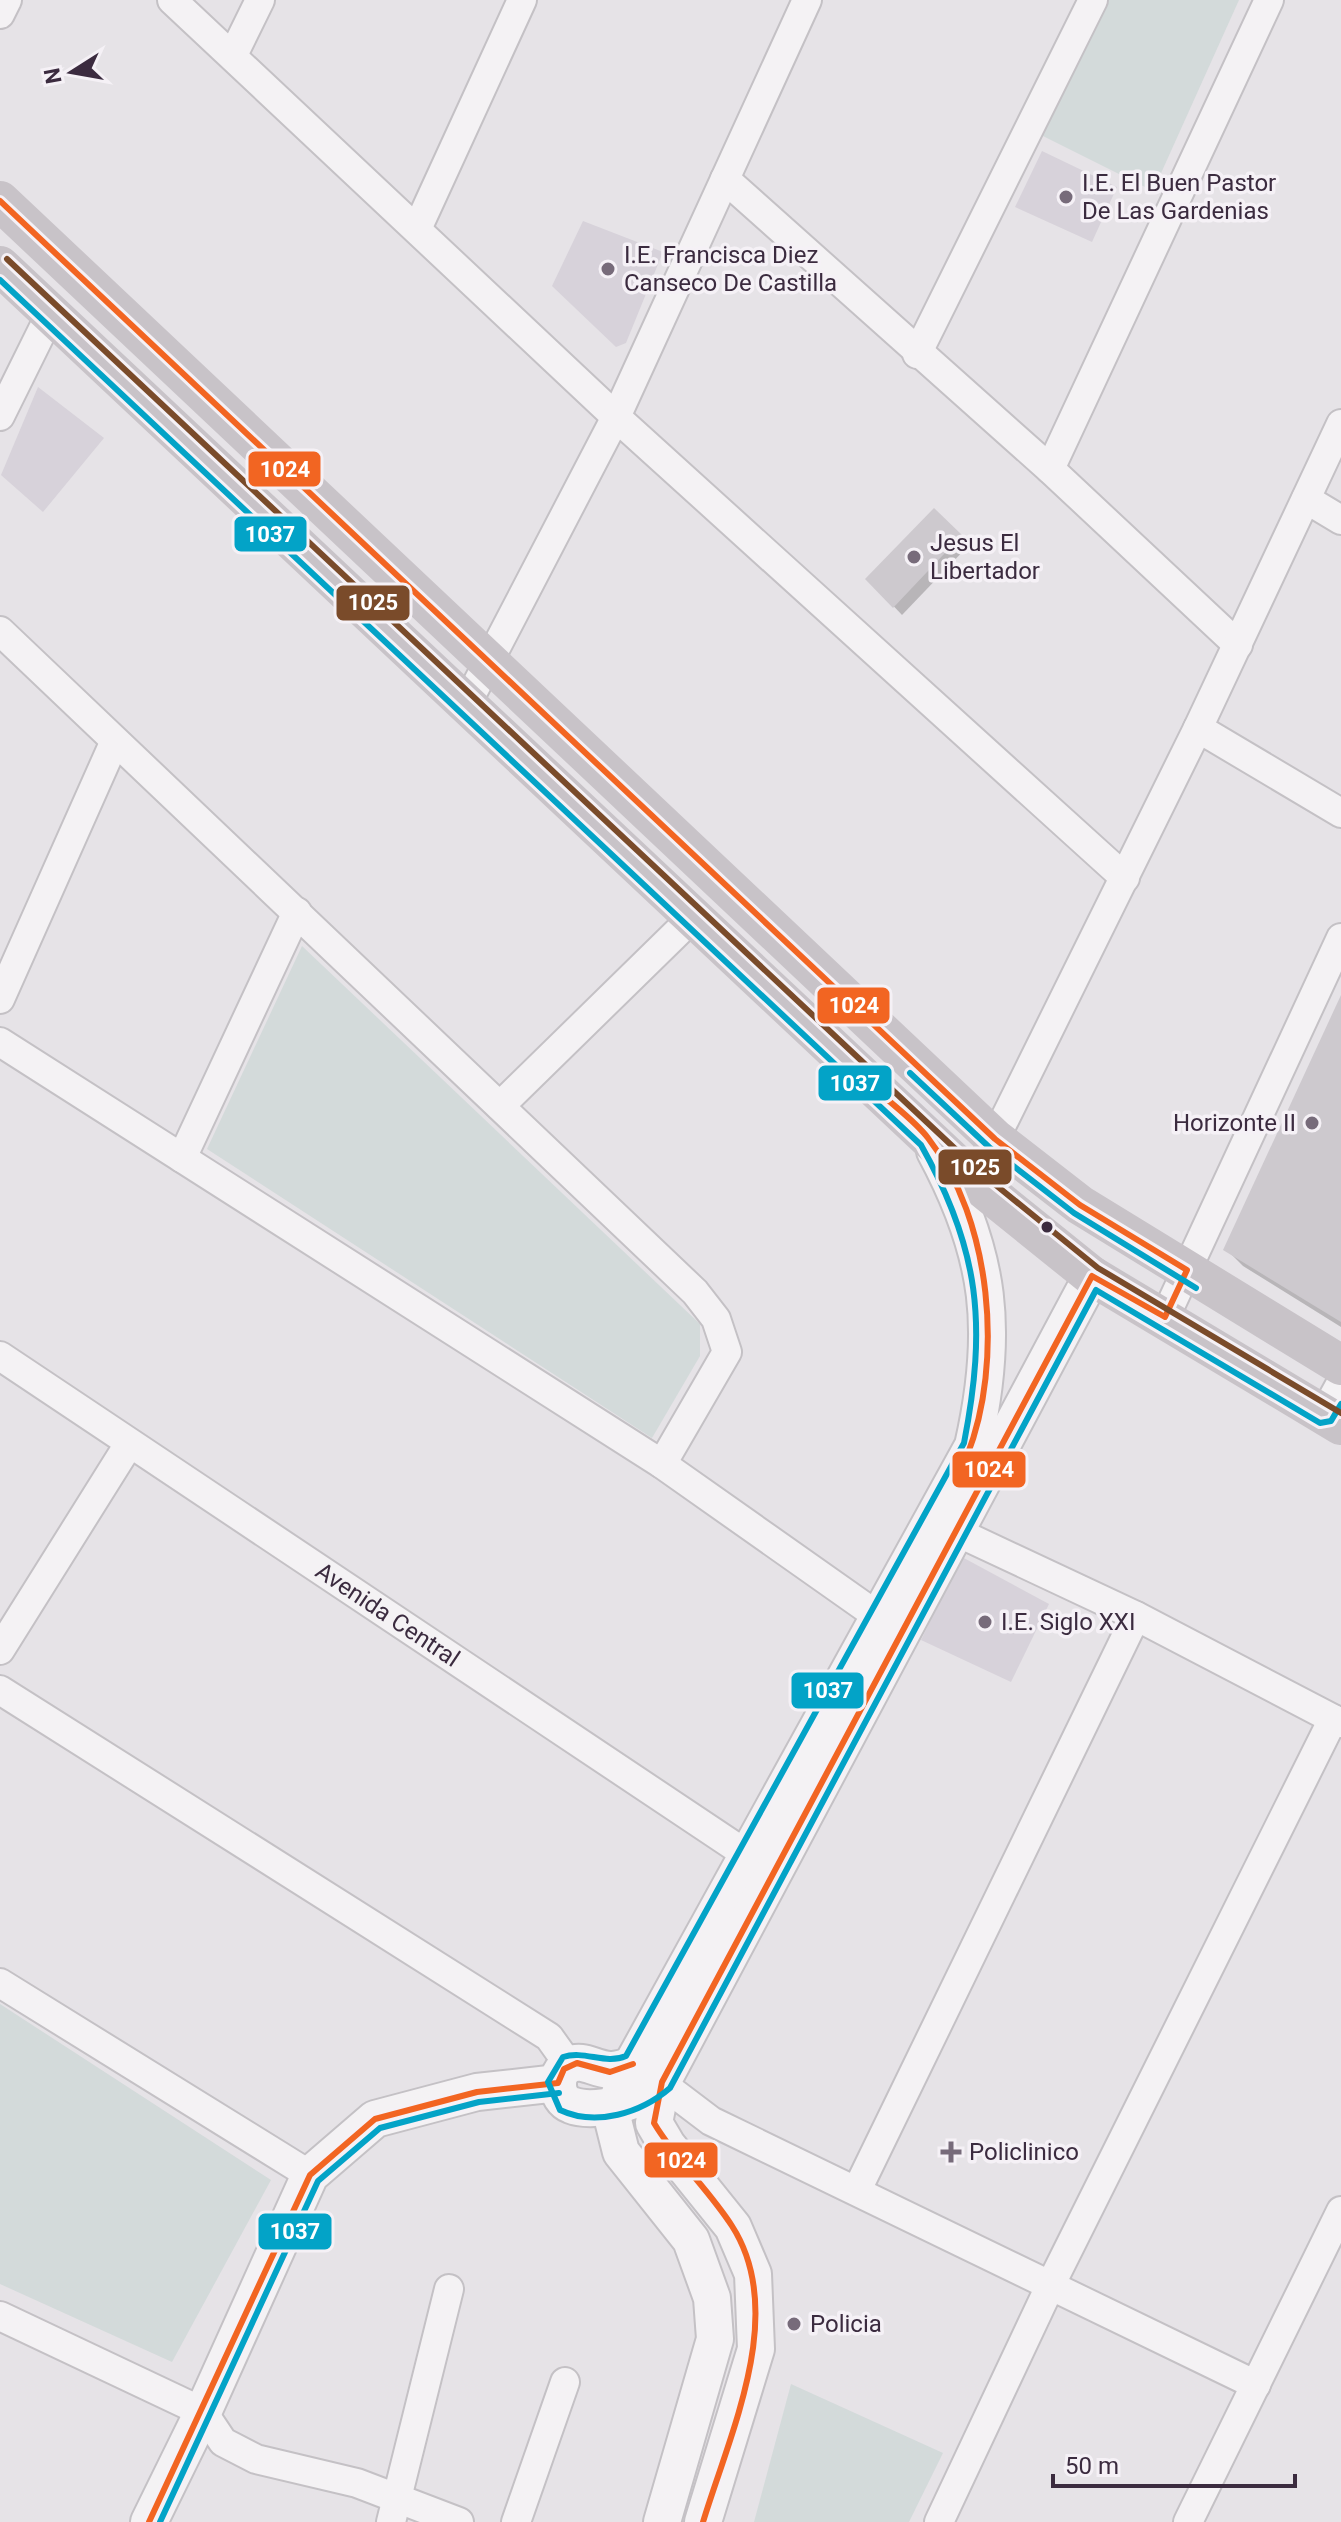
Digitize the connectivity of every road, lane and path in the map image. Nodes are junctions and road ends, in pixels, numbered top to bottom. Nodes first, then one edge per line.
1 (7, 0) edge
2 (172, 0) edge
3 (260, 0) edge
4 (522, 0) edge
5 (807, 0) edge
6 (1093, 0) edge
7 (1269, 0) edge
8 (0, 14) edge
9 (233, 55) junction
10 (725, 179) junction
11 (0, 201) edge
12 (417, 229) junction
13 (0, 266) edge
14 (51, 313) junction
15 (917, 354) junction
16 (0, 416) edge
17 (616, 417) junction
18 (1341, 424) edge
19 (1050, 469) junction
20 (1306, 499) junction
21 (1341, 520) edge
22 (0, 631) edge
23 (1238, 645) junction
24 (489, 662) junction
25 (466, 705) junction
26 (1198, 728) junction
27 (114, 743) junction
28 (1341, 813) edge
29 (1125, 878) junction
30 (297, 912) junction
31 (692, 918) junction
32 (1341, 938) edge
33 (0, 999) edge
34 (0, 1042) edge
35 (500, 1106) junction
36 (929, 1139) junction
37 (995, 1139) junction
38 (182, 1158) junction
39 (974, 1181) junction
40 (1187, 1270) junction
41 (1092, 1276) junction
42 (1165, 1317) junction
43 (0, 1356) edge
44 (1341, 1365) edge
45 (1335, 1407) edge
46 (129, 1444) junction
47 (662, 1464) junction
48 (957, 1532) junction
49 (1136, 1616) junction
50 (891, 1625) junction
51 (0, 1650) edge
52 (0, 1690) edge
53 (1337, 1721) edge
54 (761, 1864) junction
55 (0, 1983) edge
56 (575, 2072) junction
57 (647, 2073) junction
58 (605, 2110) junction
59 (310, 2175) junction
60 (857, 2190) junction
61 (1341, 2211) edge
62 (1051, 2284) junction
63 (449, 2289) dead end
64 (0, 2316) edge
65 (565, 2382) dead end
66 (1256, 2385) junction
67 (203, 2412) junction
68 (393, 2510) edge
69 (149, 2522) edge
70 (459, 2522) edge
71 (516, 2522) edge
72 (662, 2522) edge
73 (703, 2522) edge
74 (939, 2522) edge
75 (1188, 2522) edge

1 - 8 street
2 - 9 street
3 - 9 street
4 - 12 street
5 - 10 street
6 - 15 street
7 - 19 street
9 - 12 street
10 - 15 street
10 - 17 street
11 - 24 main road
12 - 17 street
13 - 14 main road
14 - 16 street
14 - 25 main road
15 - 19 street
17 - 24 street
17 - 29 street
18 - 20 street
19 - 23 street
20 - 21 street
20 - 23 street
22 - 27 street
23 - 26 street
24 - 25 street
24 - 37 main road
25 - 31 main road
26 - 28 street
26 - 29 street
27 - 30 street
27 - 33 street
29 - 37 street
30 - 35 street
30 - 38 street
31 - 35 street
31 - 36 main road
32 - 40 street
34 - 38 street
35 - 47 street
36 - 39 main road
36 - 50 street
37 - 39 street
37 - 40 main road
38 - 47 street
39 - 41 main road
40 - 42 street
40 - 44 main road
41 - 42 main road
41 - 48 street
42 - 45 main road
43 - 46 street, Avenida Central
46 - 51 street
46 - 54 street, Avenida Central
47 - 50 street
48 - 49 street
48 - 50 street
49 - 53 street
49 - 60 street
50 - 54 street
52 - 56 street
53 - 62 street
54 - 57 street
55 - 59 street
56 - 57 street
56 - 58 street
56 - 59 street
57 - 58 street
57 - 60 street
57 - 73 street
58 - 72 street
59 - 67 street
60 - 62 street
61 - 66 street
62 - 66 street
62 - 74 street
63 - 68 street
64 - 67 street
65 - 71 street
66 - 75 street
67 - 68 street
67 - 69 street
68 - 70 street

